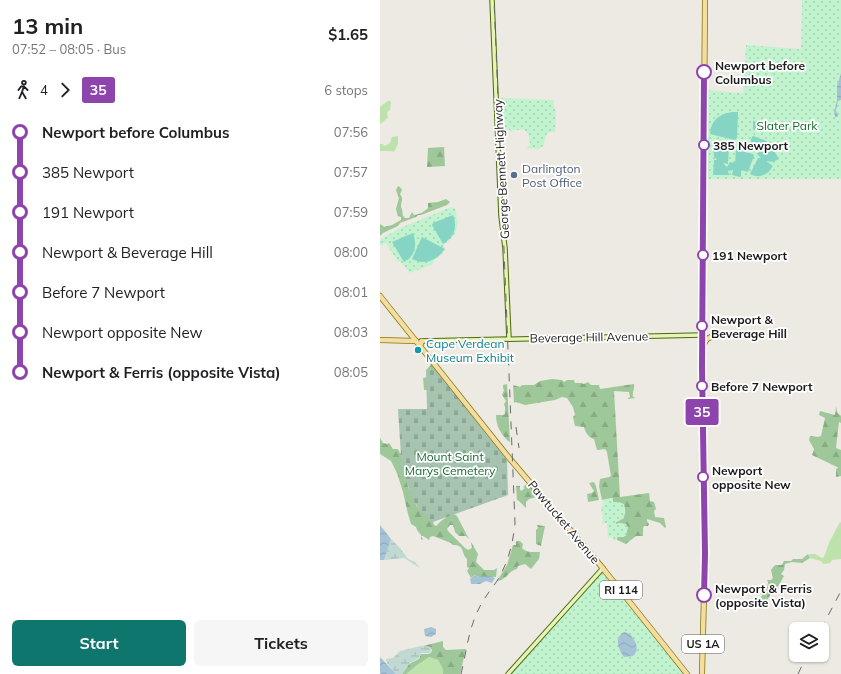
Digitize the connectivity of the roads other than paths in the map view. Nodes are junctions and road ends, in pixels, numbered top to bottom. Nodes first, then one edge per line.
1 (492, 0) edge
2 (705, 0) edge
3 (380, 296) edge
4 (410, 335) junction
5 (702, 335) junction
6 (713, 336) dead end
7 (509, 339) junction
8 (380, 340) edge
9 (405, 340) junction
10 (422, 340) junction
11 (416, 341) junction
12 (420, 346) junction
13 (702, 346) junction
14 (603, 568) junction
15 (508, 674) edge
16 (687, 674) edge
17 (702, 674) edge

1 - 7 main road, George Bennett Highway
2 - 5 main road, US 1A
3 - 4 main road, RI 114
4 - 9 main road
4 - 11 main road, RI 114
5 - 7 main road, Beverage Hill Avenue
5 - 13 main road, US 1A
6 - 13 main road
7 - 10 main road, Beverage Hill Avenue
8 - 9 main road, Beverage Hill Avenue
9 - 11 main road, Beverage Hill Avenue
10 - 11 main road, Beverage Hill Avenue
10 - 12 main road
11 - 12 main road, RI 114
12 - 14 main road, Pawtucket Avenue / RI 114
13 - 17 main road, US 1A
14 - 15 main road
14 - 16 main road, Pawtucket Avenue / RI 114

